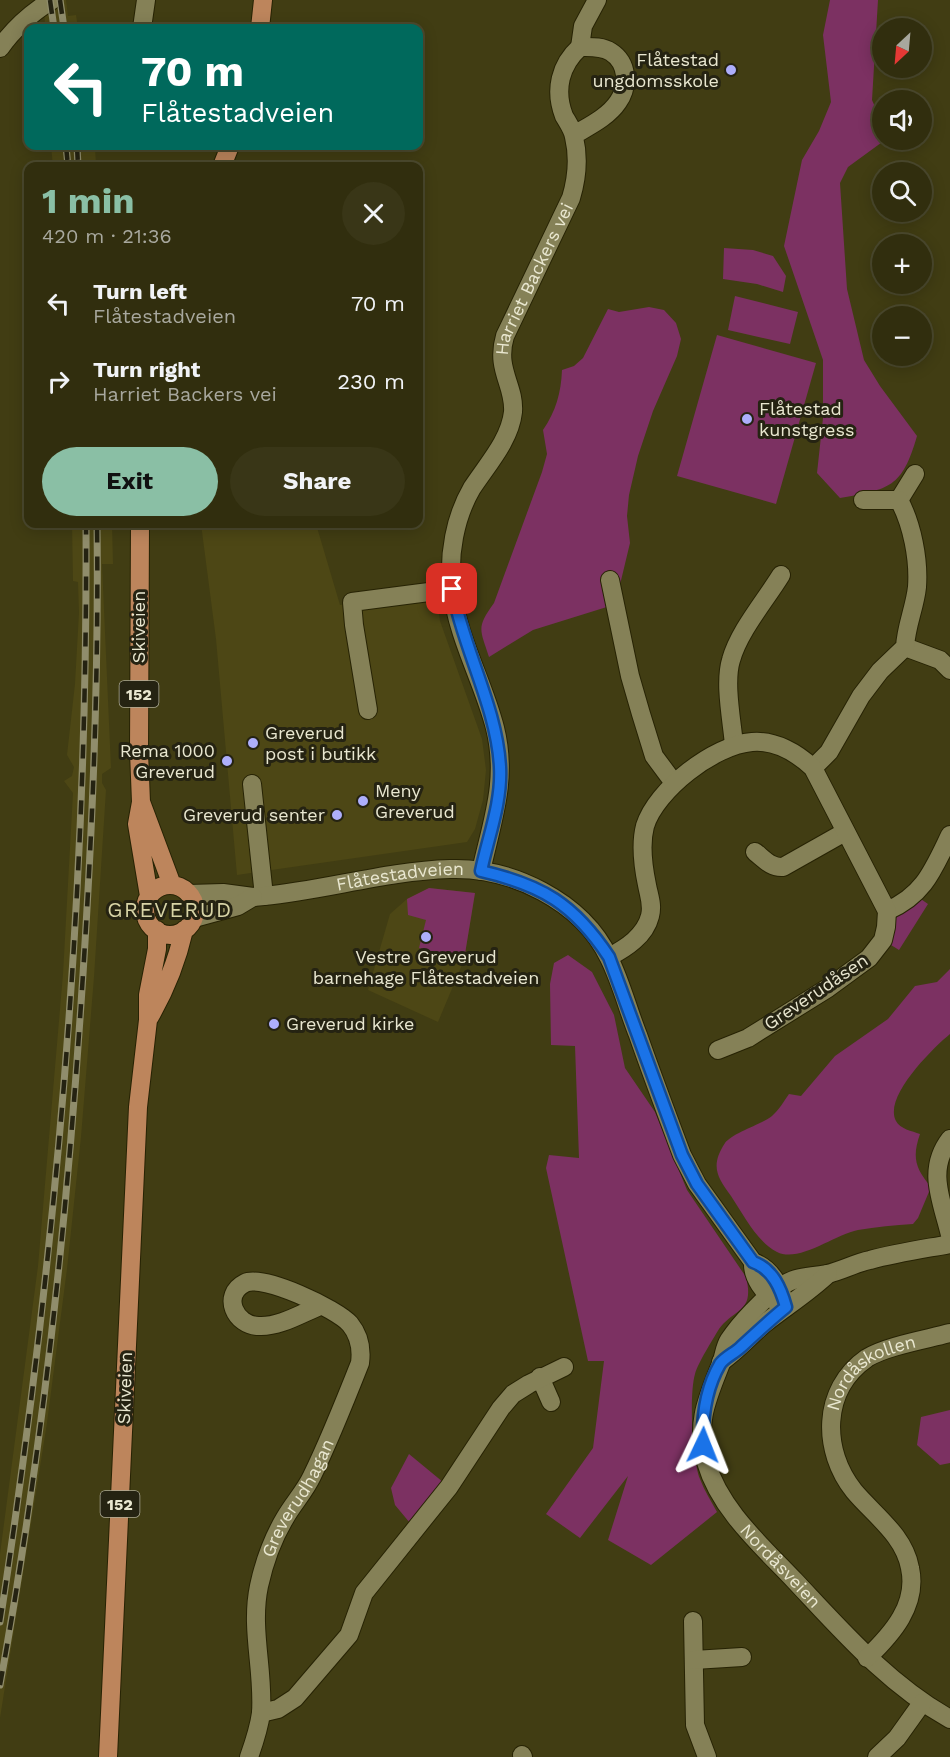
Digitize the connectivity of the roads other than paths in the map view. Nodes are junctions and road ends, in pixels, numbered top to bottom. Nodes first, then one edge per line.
1 (52, 0) edge
2 (146, 0) edge
3 (264, 0) edge
4 (597, 0) edge
5 (143, 24) edge
6 (261, 24) edge
7 (580, 47) junction
8 (0, 48) edge
9 (574, 135) junction
10 (915, 474) dead end
11 (863, 500) dead end
12 (899, 500) junction
13 (140, 528) edge
14 (781, 575) dead end
15 (610, 580) dead end
16 (452, 589) junction
17 (905, 647) junction
18 (950, 670) edge
19 (368, 710) dead end
20 (734, 745) junction
21 (813, 768) junction
22 (674, 783) junction
23 (252, 784) dead end
24 (141, 802) junction
25 (845, 832) junction
26 (950, 835) edge
27 (755, 852) dead end
28 (481, 871) junction
29 (172, 885) junction
30 (189, 894) junction
31 (149, 896) junction
32 (259, 896) junction
33 (887, 911) junction
34 (189, 924) junction
35 (157, 930) junction
36 (609, 957) junction
37 (148, 1020) junction
38 (718, 1050) dead end
39 (950, 1139) edge
40 (950, 1234) edge
41 (950, 1244) edge
42 (828, 1274) junction
43 (775, 1291) junction
44 (320, 1306) dead end
45 (786, 1307) junction
46 (950, 1333) edge
47 (721, 1362) junction
48 (564, 1367) dead end
49 (540, 1377) junction
50 (551, 1402) dead end
51 (693, 1621) dead end
52 (742, 1657) dead end
53 (867, 1658) junction
54 (694, 1660) junction
55 (922, 1703) junction
56 (261, 1713) junction
57 (950, 1719) edge
58 (108, 1757) edge
59 (249, 1757) edge
60 (707, 1757) edge
61 (877, 1757) edge

1 - 8 street
2 - 5 street
3 - 6 main road
4 - 7 street, Harriet Backers vei
7 - 9 street, Harriet Backers vei
7 - 9 street
9 - 16 street, Harriet Backers vei
10 - 12 street
11 - 12 street
12 - 17 street
13 - 24 main road, Skiveien / 152
14 - 20 street
15 - 22 street
16 - 19 street
16 - 28 street, Harriet Backers vei
17 - 18 street
17 - 21 street
20 - 21 street
20 - 22 street
21 - 25 street
22 - 36 street
23 - 32 street
24 - 29 main road, Skiveien / 152
24 - 31 main road, Skiveien / 152
25 - 27 street
25 - 33 street
26 - 33 street
28 - 32 street, Flåtestadveien
28 - 36 street, Flåtestadveien
29 - 30 main road
29 - 31 main road
30 - 32 street, Flåtestadveien
30 - 34 main road, 152
31 - 35 main road, 152
32 - 34 street, Flåtestadveien
33 - 38 street, Greverudåsen
34 - 35 main road
34 - 37 main road, Skiveien / 152
35 - 37 main road, Skiveien / 152
36 - 43 street, Flåtestadveien
37 - 58 main road, Skiveien / 152
39 - 40 street
41 - 42 street
42 - 43 street
42 - 45 street
43 - 45 street, Flåtestadveien
43 - 47 street, Nordåsveien
44 - 56 street, Greverudhagan
45 - 47 street
46 - 53 street, Nordåskollen
47 - 53 street, Nordåsveien
48 - 49 street
49 - 50 street
49 - 56 street
51 - 54 street
52 - 54 street
53 - 55 street, Nordåsveien
54 - 60 street
55 - 57 street, Nordåsveien
55 - 61 street
56 - 59 street, Greverudhagan

